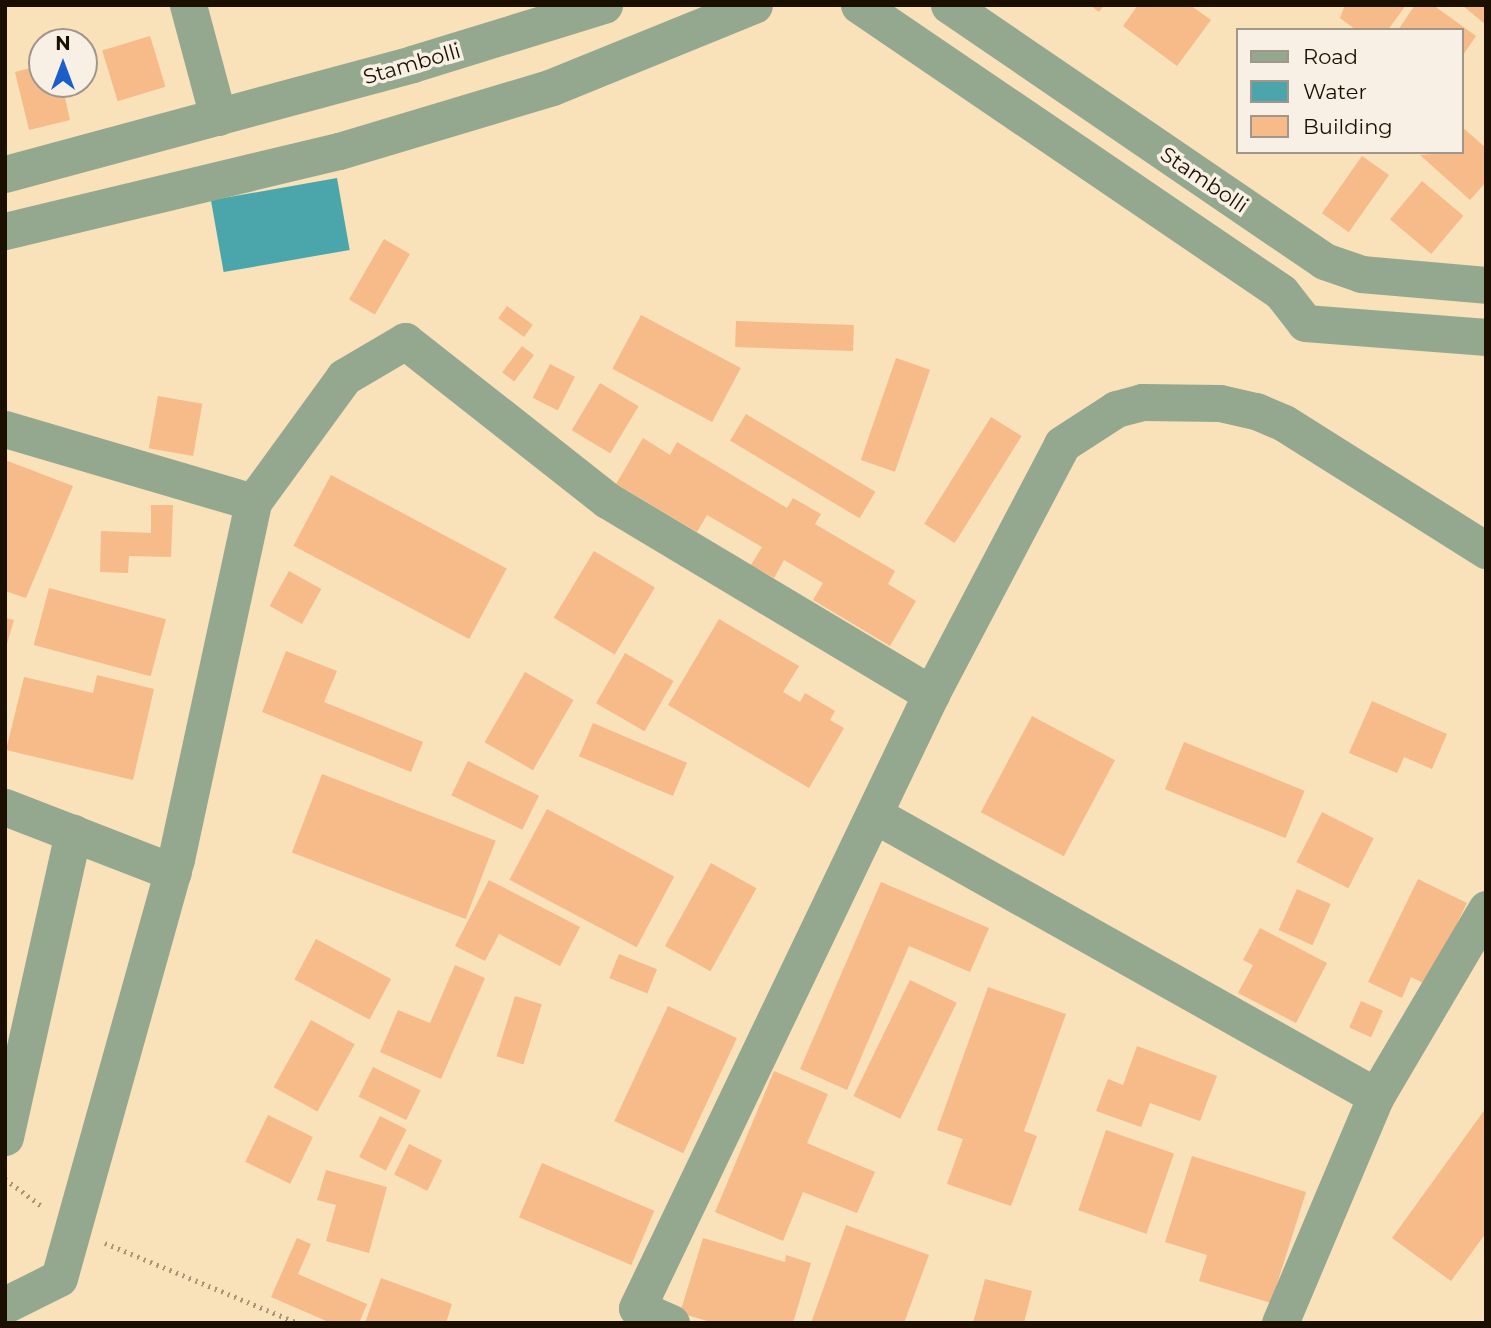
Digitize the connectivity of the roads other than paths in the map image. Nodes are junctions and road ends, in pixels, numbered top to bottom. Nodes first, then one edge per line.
1 (188, 5) edge
2 (754, 5) edge
3 (859, 5) edge
4 (950, 5) edge
5 (594, 7) edge
6 (218, 117) junction
7 (5, 174) edge
8 (5, 231) edge
9 (1486, 285) edge
10 (1486, 337) edge
11 (5, 429) edge
12 (253, 502) junction
13 (1486, 550) edge
14 (931, 694) junction
15 (5, 807) edge
16 (875, 815) junction
17 (73, 834) junction
18 (173, 872) junction
19 (1486, 909) edge
20 (1376, 1096) junction
21 (5, 1137) edge
22 (5, 1305) edge
23 (671, 1323) edge
24 (1280, 1323) edge

1 - 6 street
2 - 8 street
3 - 10 street
4 - 9 street, Stambolli
5 - 6 street, Stambolli
6 - 7 street, Stambolli
11 - 12 street
12 - 14 street
12 - 18 street
13 - 14 street
14 - 16 street
15 - 17 street
16 - 20 street
16 - 23 street
17 - 18 street
17 - 21 street
18 - 22 street
19 - 20 street
20 - 24 street

